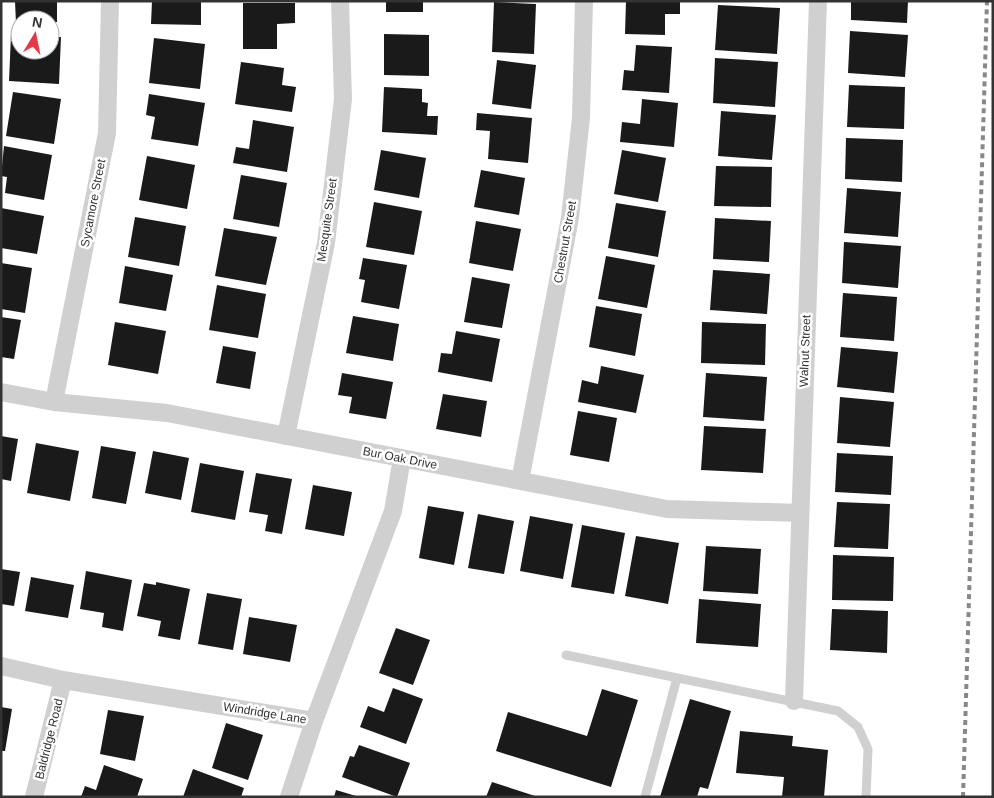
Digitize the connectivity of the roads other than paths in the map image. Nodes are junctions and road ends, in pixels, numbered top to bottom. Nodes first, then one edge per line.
1 (110, 1) edge
2 (340, 1) edge
3 (584, 1) edge
4 (818, 1) edge
5 (1, 392) edge
6 (54, 402) junction
7 (286, 436) junction
8 (402, 458) junction
9 (520, 481) junction
10 (800, 513) junction
11 (566, 656) dead end
12 (1, 666) edge
13 (677, 678) junction
14 (63, 680) junction
15 (794, 701) junction
16 (314, 721) junction
17 (34, 797) edge
18 (289, 797) edge
19 (644, 797) edge
20 (866, 797) edge

1 - 6 street, Sycamore Street
2 - 7 street, Mesquite Street
3 - 9 street, Chestnut Street
4 - 10 street, Walnut Street
5 - 6 street, Bur Oak Drive
6 - 7 street, Bur Oak Drive
7 - 8 street, Bur Oak Drive
8 - 9 street, Bur Oak Drive
8 - 16 street, Windridge Lane
9 - 10 street, Bur Oak Drive
10 - 15 street, Walnut Street
11 - 13 lane
12 - 14 street, Windridge Lane
13 - 15 lane
13 - 19 lane
14 - 16 street, Windridge Lane
14 - 17 street, Baldridge Road
15 - 20 lane
16 - 18 street

